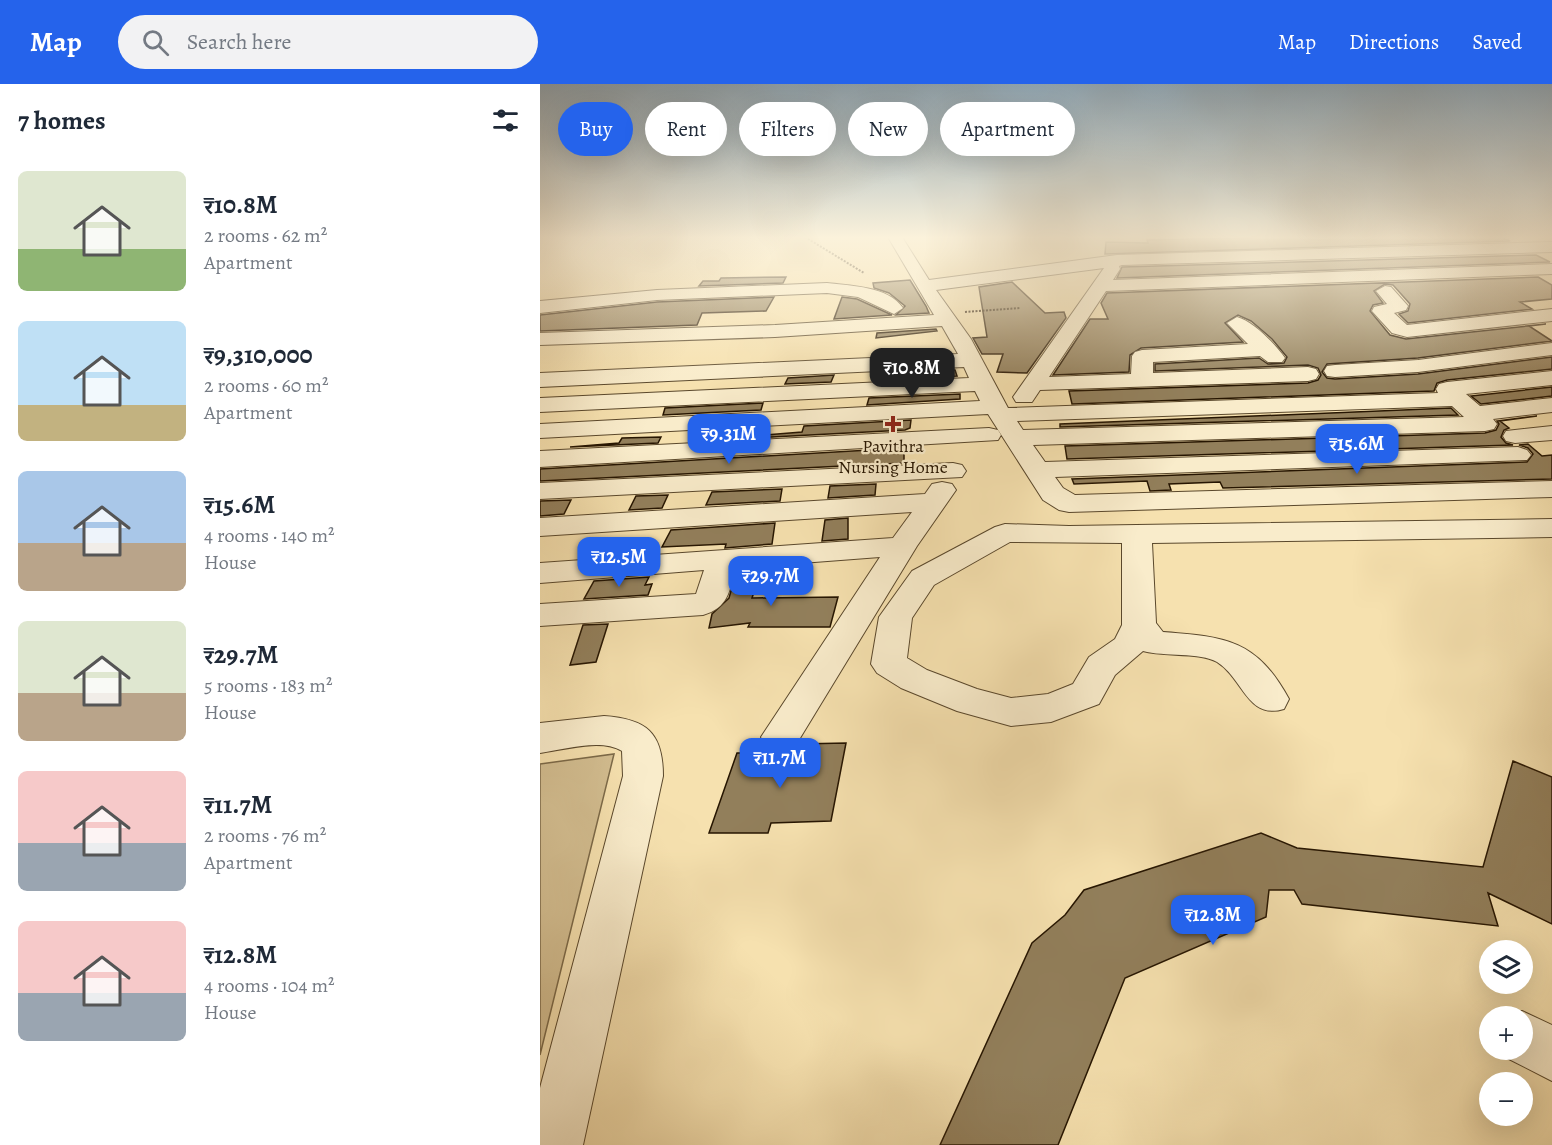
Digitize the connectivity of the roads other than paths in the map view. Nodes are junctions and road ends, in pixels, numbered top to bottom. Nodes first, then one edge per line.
1 (925, 287) edge
2 (1039, 287) edge
3 (1099, 287) edge
4 (1376, 287) edge
5 (695, 288) junction
6 (1474, 288) dead end
7 (1382, 291) junction
8 (1536, 298) dead end
9 (1087, 304) junction
10 (937, 306) junction
11 (540, 307) edge
12 (1552, 307) edge
13 (894, 308) junction
14 (791, 311) dead end
15 (1552, 315) edge
16 (573, 319) junction
17 (540, 322) edge
18 (1238, 323) dead end
19 (656, 326) junction
20 (1552, 326) edge
21 (549, 339) edge
22 (961, 339) junction
23 (1267, 349) junction
24 (1543, 351) edge
25 (971, 360) junction
26 (540, 361) edge
27 (1335, 371) dead end
28 (1552, 378) edge
29 (540, 380) edge
30 (1142, 380) junction
31 (982, 384) junction
32 (1033, 384) junction
33 (710, 386) junction
34 (540, 405) edge
35 (1552, 405) edge
36 (1466, 406) junction
37 (1004, 423) junction
38 (540, 431) edge
39 (1552, 433) edge
40 (691, 451) junction
41 (540, 459) edge
42 (1037, 470) junction
43 (954, 471) junction
44 (685, 482) junction
45 (1552, 489) edge
46 (540, 491) edge
47 (935, 502) junction
48 (669, 519) junction
49 (540, 527) edge
50 (1552, 528) edge
51 (1137, 534) junction
52 (902, 546) junction
53 (722, 560) junction
54 (650, 566) junction
55 (540, 573) edge
56 (540, 615) edge
57 (1139, 625) junction
58 (1271, 699) dead end
59 (780, 737) dead end
60 (540, 738) edge
61 (1533, 1043) edge
62 (1552, 1054) edge
63 (554, 1145) edge

1 - 10 street
2 - 10 street
3 - 9 street
4 - 7 street
5 - 11 street
5 - 13 street
5 - 19 street
6 - 7 street
7 - 9 street
7 - 15 street
8 - 12 street
9 - 32 street
10 - 13 street
10 - 19 street
10 - 22 street
13 - 14 street
16 - 17 street
16 - 19 street
16 - 21 street
18 - 23 street
19 - 21 street
20 - 24 street
22 - 25 street
22 - 33 street
23 - 30 street
23 - 30 street
24 - 27 street
25 - 31 street
25 - 33 street
26 - 33 street
28 - 36 street
29 - 33 street
30 - 32 street
31 - 33 street
31 - 37 street
32 - 37 street
33 - 34 street
33 - 37 street
33 - 38 street
33 - 40 street
35 - 36 street
36 - 37 street
36 - 37 street
37 - 40 street
37 - 42 street
37 - 43 street
39 - 42 street
40 - 41 street
40 - 44 street
42 - 45 street
43 - 44 street
43 - 47 street
44 - 46 street
44 - 48 street
47 - 48 street
47 - 52 street
48 - 49 street
48 - 54 street
50 - 51 street
51 - 57 street
51 - 57 street
52 - 53 street
52 - 59 street
53 - 54 street
53 - 56 street
54 - 55 street
57 - 58 street
60 - 63 street
61 - 62 street

